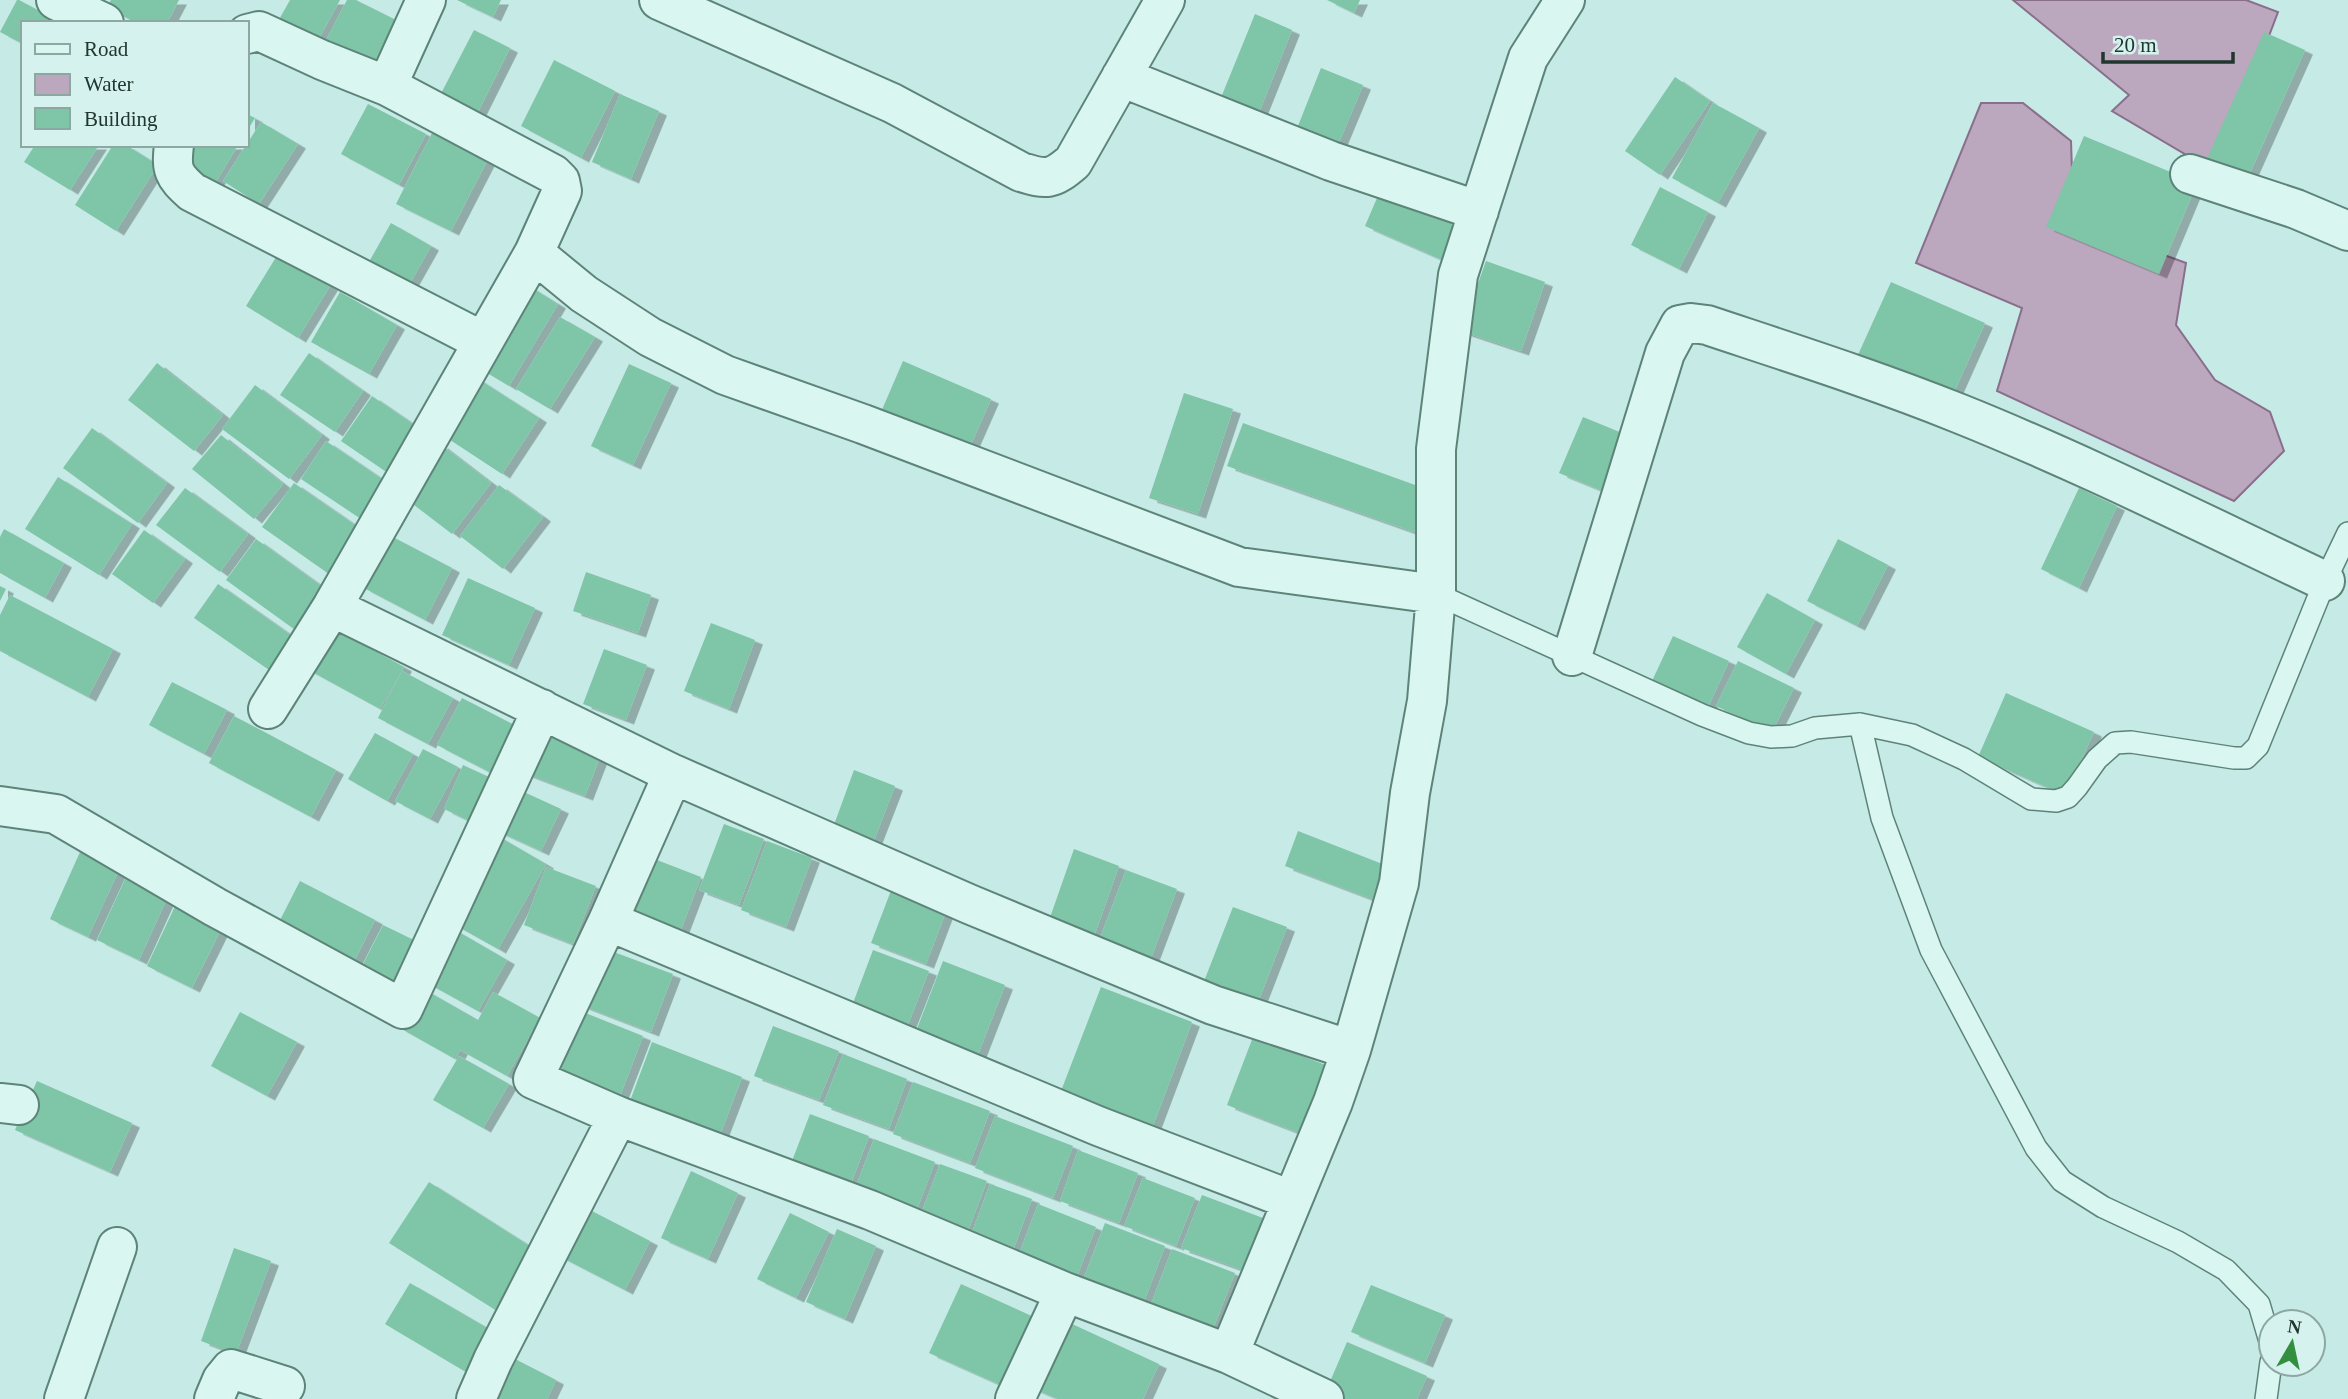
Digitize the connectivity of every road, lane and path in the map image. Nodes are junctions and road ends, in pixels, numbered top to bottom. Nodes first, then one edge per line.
1 (56, 0) edge
2 (426, 0) edge
3 (659, 0) edge
4 (1166, 0) edge
5 (1566, 0) edge
6 (100, 21) edge
7 (248, 34) edge
8 (1121, 77) junction
9 (387, 86) junction
10 (174, 147) edge
11 (2190, 174) dead end
12 (1479, 211) junction
13 (2348, 231) edge
14 (534, 253) junction
15 (482, 341) junction
16 (2348, 533) edge
17 (2325, 581) junction
18 (1436, 594) junction
19 (332, 607) junction
20 (1572, 656) junction
21 (268, 709) dead end
22 (542, 709) junction
23 (1860, 724) junction
24 (673, 774) junction
25 (0, 806) edge
26 (608, 921) junction
27 (1351, 1050) junction
28 (618, 1116) junction
29 (1291, 1200) junction
30 (117, 1247) dead end
31 (1065, 1292) junction
32 (2260, 1308) edge
33 (1229, 1354) junction
34 (2269, 1378) edge
35 (285, 1386) dead end
36 (64, 1399) edge
37 (214, 1399) edge
38 (477, 1399) edge
39 (1015, 1399) edge
40 (1324, 1399) edge
41 (2266, 1399) edge

1 - 6 street
2 - 9 street
3 - 8 street
4 - 8 street
5 - 12 street
7 - 9 street
8 - 12 street
9 - 14 street
10 - 15 street
11 - 13 street
12 - 18 street
14 - 15 street
14 - 18 street
15 - 19 street
16 - 17 lane
17 - 20 street
17 - 23 lane
18 - 20 lane
18 - 27 street
19 - 21 street
19 - 22 street
20 - 23 lane
22 - 24 street
22 - 25 street
23 - 32 lane
24 - 26 street
24 - 27 street
26 - 28 street
26 - 29 street
27 - 29 street
28 - 31 street
28 - 38 street
29 - 33 street
30 - 36 street
31 - 33 street
31 - 39 street
33 - 40 street
34 - 41 lane
35 - 37 street

